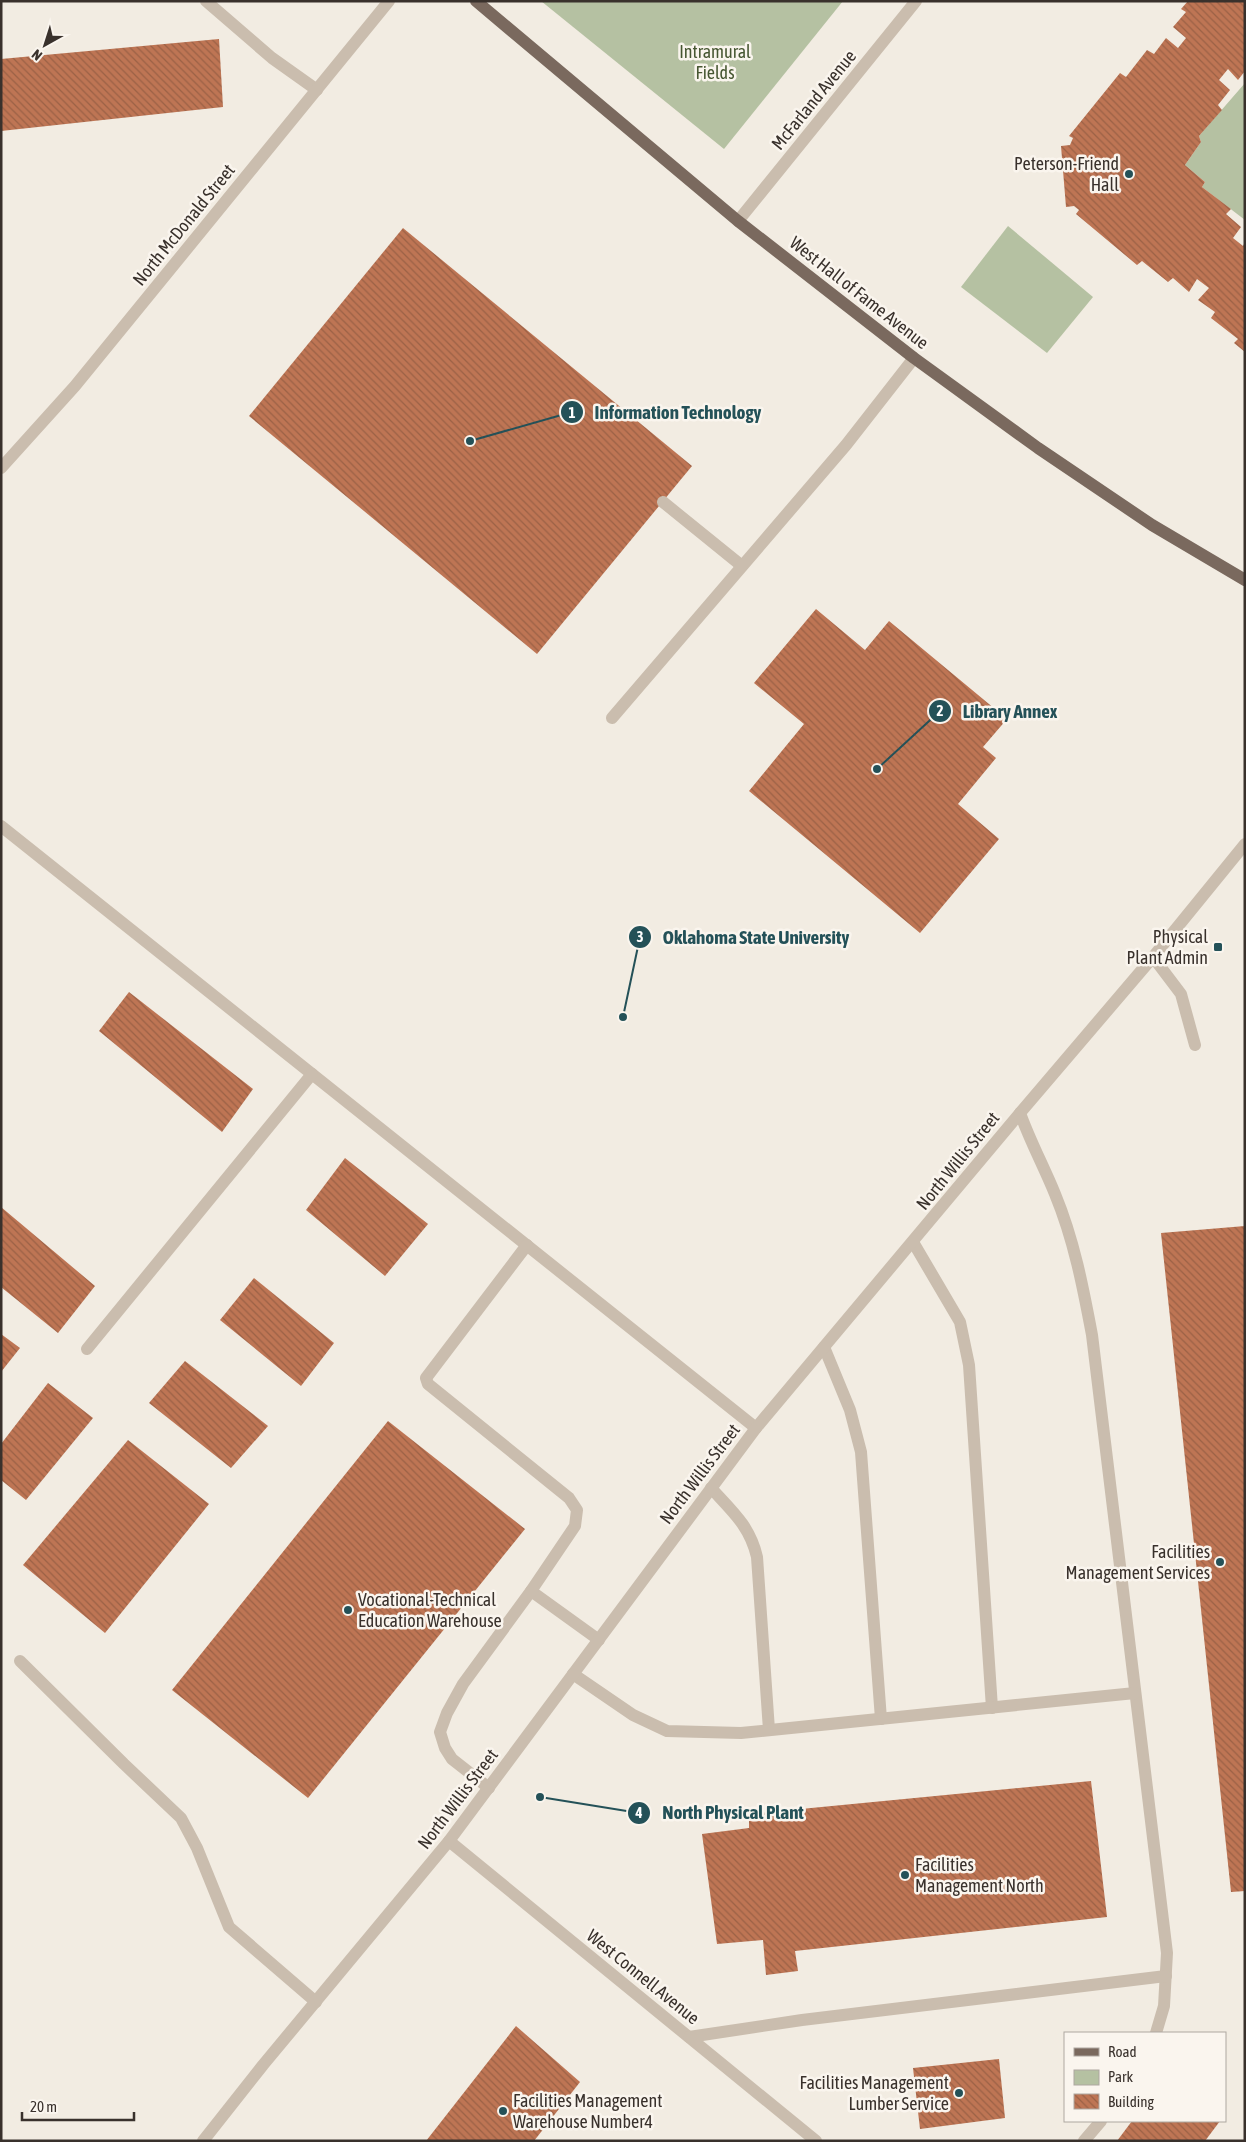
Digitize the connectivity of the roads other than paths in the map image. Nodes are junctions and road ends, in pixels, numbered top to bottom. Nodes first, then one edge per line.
1 (206, 1) edge
2 (389, 1) edge
3 (476, 1) edge
4 (916, 1) edge
5 (317, 90) junction
6 (738, 221) junction
7 (914, 358) junction
8 (1, 468) edge
9 (663, 502) dead end
10 (742, 566) junction
11 (1245, 580) edge
12 (612, 718) dead end
13 (1, 826) edge
14 (1245, 844) edge
15 (1153, 957) junction
16 (1195, 1045) dead end
17 (312, 1074) junction
18 (1020, 1113) junction
19 (913, 1242) junction
20 (527, 1245) junction
21 (824, 1348) junction
22 (87, 1349) dead end
23 (756, 1428) junction
24 (712, 1488) junction
25 (531, 1591) junction
26 (599, 1640) junction
27 (20, 1661) dead end
28 (573, 1674) junction
29 (1135, 1693) junction
30 (992, 1708) junction
31 (881, 1719) junction
32 (769, 1730) junction
33 (488, 1788) junction
34 (449, 1841) junction
35 (1166, 1976) junction
36 (316, 2002) junction
37 (1156, 2032) edge
38 (689, 2037) junction
39 (1100, 2122) edge
40 (203, 2141) edge
41 (816, 2141) edge
42 (1084, 2141) edge

1 - 5 street
2 - 5 street, North McDonald Street
3 - 6 main road, West Hall of Fame Avenue
4 - 6 street, McFarland Avenue
5 - 8 street, North McDonald Street
6 - 7 main road, West Hall of Fame Avenue
7 - 10 street
7 - 11 main road, West Hall of Fame Avenue
9 - 10 street
10 - 12 street
13 - 17 street
14 - 15 street, North Willis Street
15 - 16 street
15 - 18 street, North Willis Street
17 - 20 street
17 - 22 street
18 - 19 street, North Willis Street
18 - 29 street
19 - 21 street, North Willis Street
19 - 30 street
20 - 23 street
20 - 25 street
21 - 23 street, North Willis Street
21 - 31 street
23 - 24 street, North Willis Street
24 - 26 street, North Willis Street
24 - 32 street
25 - 26 street
25 - 33 street
26 - 28 street, North Willis Street
27 - 36 street
28 - 32 street
28 - 33 street, North Willis Street
29 - 30 street
29 - 35 street
30 - 31 street
31 - 32 street
33 - 34 street, North Willis Street
34 - 36 street, North Willis Street
34 - 38 street, West Connell Avenue
35 - 37 street
35 - 38 street
36 - 40 street, North Willis Street
38 - 41 street, West Connell Avenue
39 - 42 street

